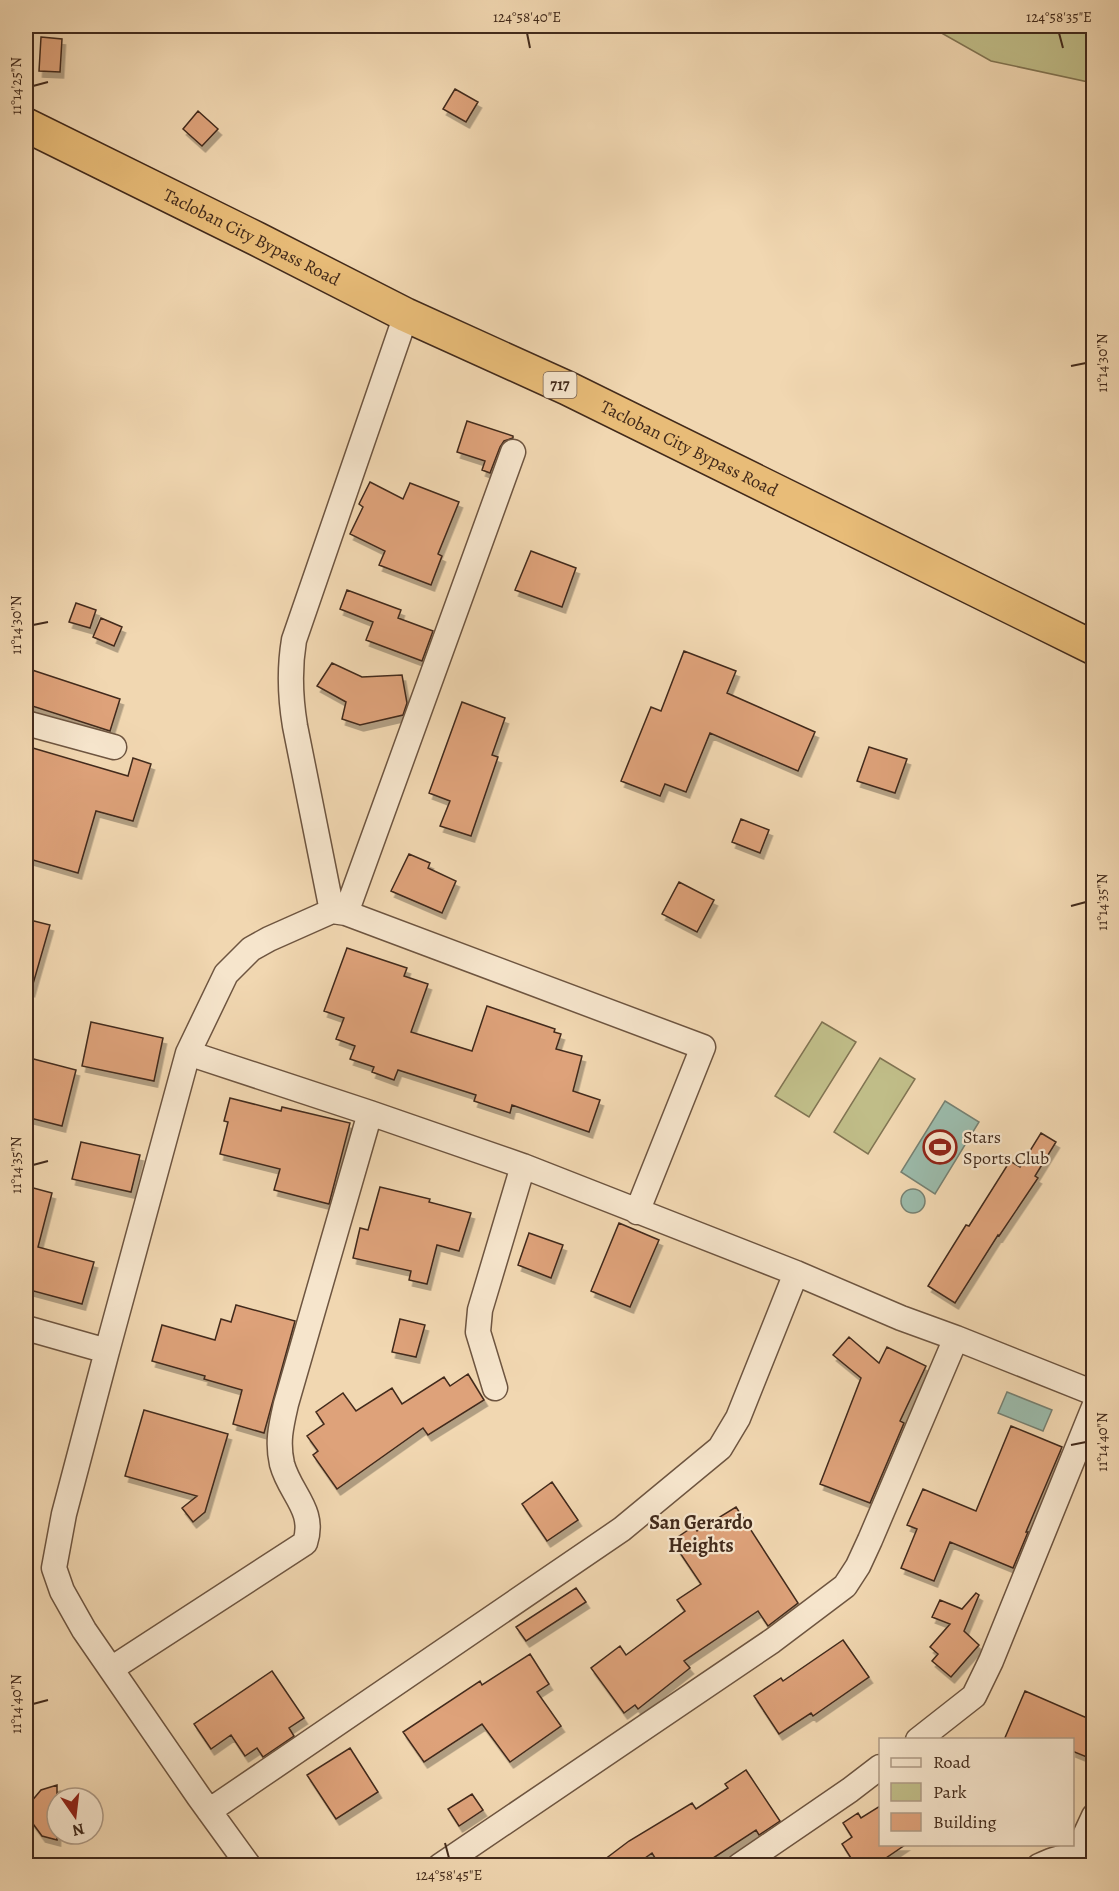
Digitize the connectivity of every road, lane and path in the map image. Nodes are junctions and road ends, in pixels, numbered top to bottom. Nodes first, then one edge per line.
1 (26, 125) edge
2 (406, 315) junction
3 (513, 452) dead end
4 (1094, 648) edge
5 (26, 723) edge
6 (114, 747) dead end
7 (339, 912) junction
8 (188, 1053) junction
9 (370, 1113) junction
10 (523, 1166) junction
11 (637, 1212) junction
12 (796, 1273) junction
13 (26, 1328) edge
14 (956, 1338) junction
15 (107, 1351) junction
16 (495, 1388) dead end
17 (1094, 1393) edge
18 (1094, 1407) edge
19 (111, 1669) junction
20 (921, 1738) edge
21 (879, 1768) edge
22 (209, 1811) junction
23 (1094, 1816) edge
24 (1083, 1861) edge
25 (249, 1866) edge
26 (440, 1866) edge
27 (739, 1866) edge
28 (1039, 1866) edge

1 - 2 highway, Tacloban City Bypass Road / 717
2 - 4 highway, Tacloban City Bypass Road / 717
2 - 7 street
3 - 7 street
5 - 6 street
7 - 8 street
7 - 11 street
8 - 9 street
8 - 15 street
9 - 10 street
9 - 19 street
10 - 11 street
10 - 16 street
11 - 12 street
12 - 14 street
12 - 22 street
13 - 15 street
14 - 17 street
14 - 26 street
15 - 19 street
18 - 20 street
19 - 22 street
21 - 27 street
22 - 25 street
23 - 24 street
24 - 28 street

